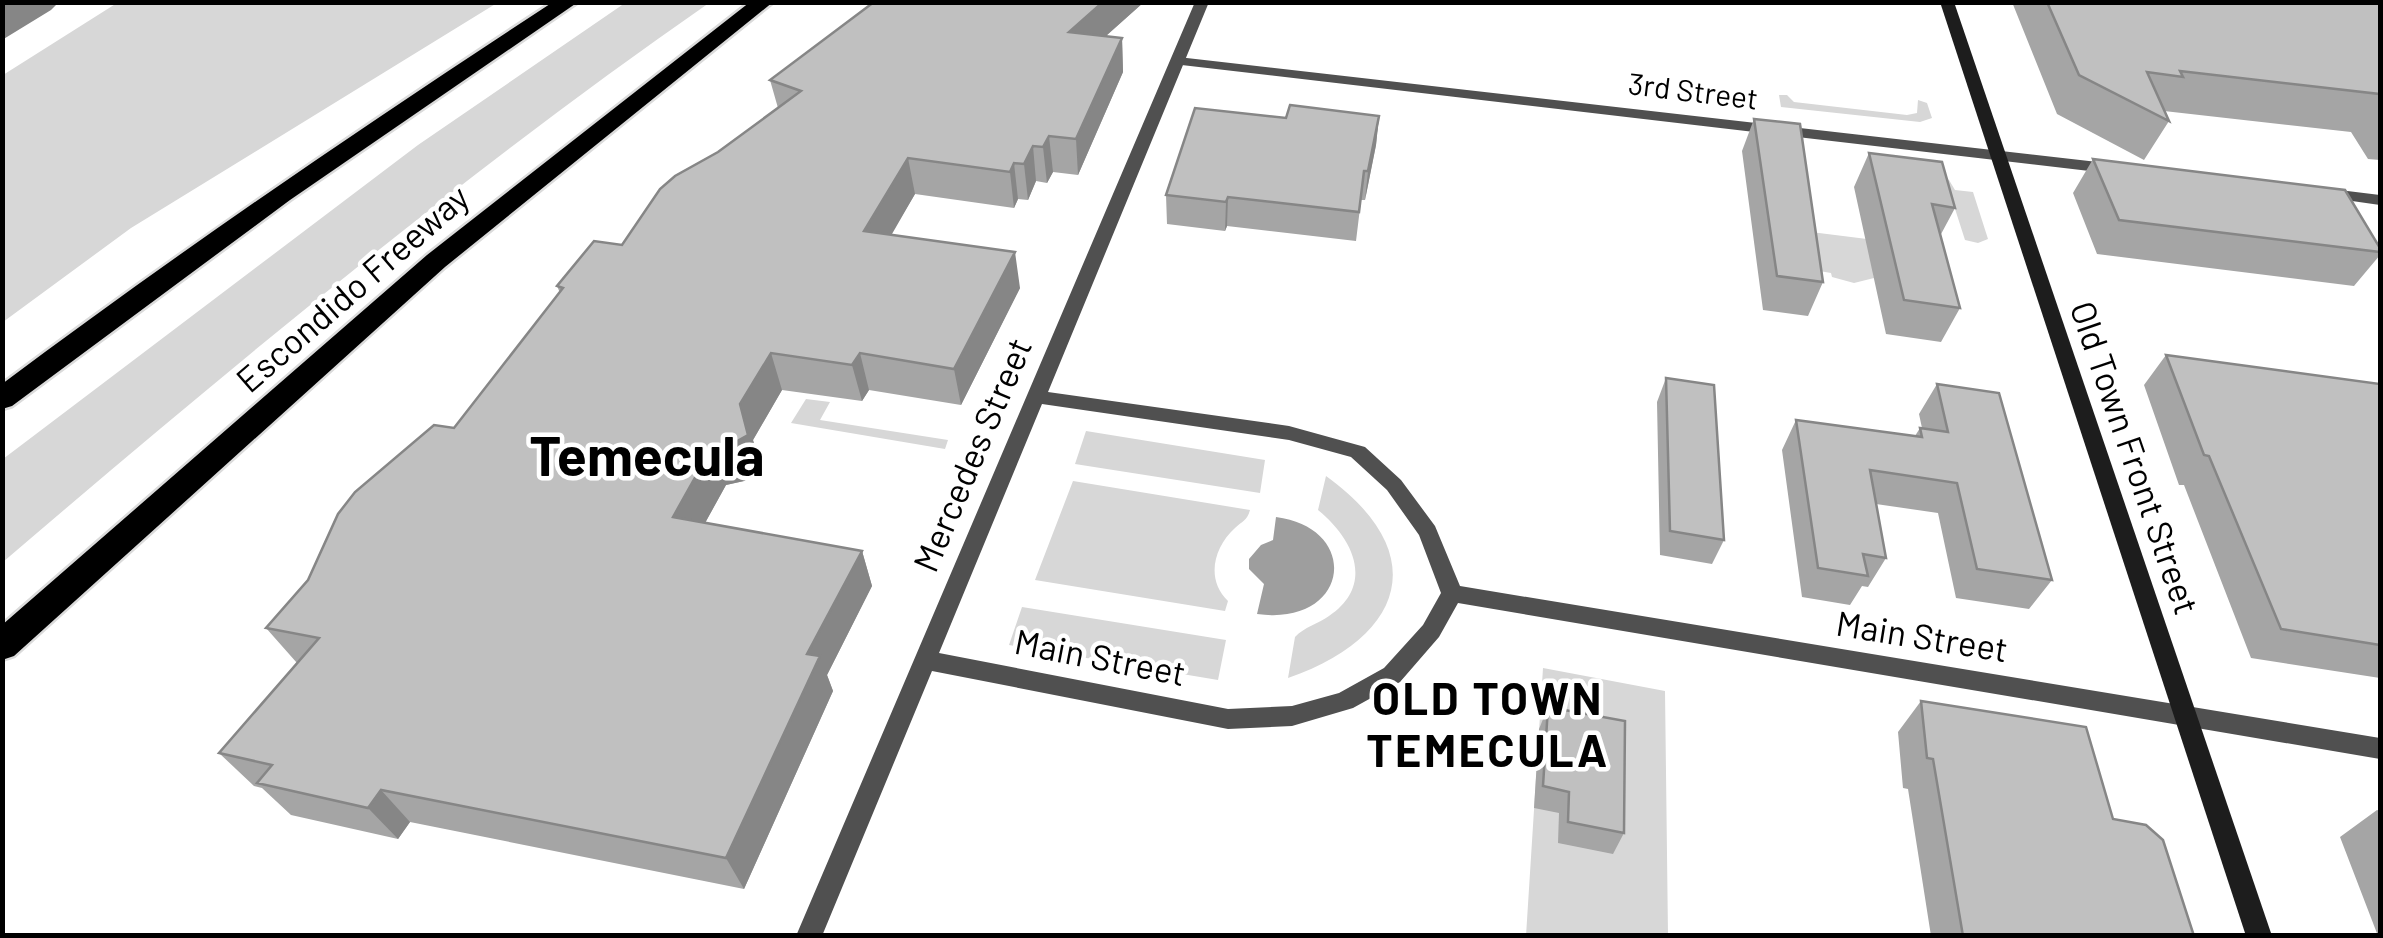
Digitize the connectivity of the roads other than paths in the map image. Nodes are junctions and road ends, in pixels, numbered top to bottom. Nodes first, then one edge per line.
1 (568, 2) edge
2 (763, 2) edge
3 (1202, 2) edge
4 (1947, 2) edge
5 (1178, 61) junction
6 (1996, 155) junction
7 (2136, 171) edge
8 (2298, 190) edge
9 (2380, 200) edge
10 (1038, 397) junction
11 (2, 399) edge
12 (1452, 594) junction
13 (2, 646) edge
14 (924, 660) junction
15 (2186, 716) junction
16 (2380, 749) edge
17 (809, 936) edge
18 (2258, 936) edge

1 - 11 highway
2 - 13 highway, Escondido Freeway
3 - 5 street, Mercedes Street
4 - 6 main road, Old Town Front Street
5 - 6 street, 3rd Street
5 - 10 street, Mercedes Street
6 - 7 street, 3rd Street
6 - 15 main road, Old Town Front Street
8 - 9 street
10 - 12 street
10 - 14 street, Mercedes Street
12 - 14 street, Main Street
12 - 15 street, Main Street
14 - 17 street, Mercedes Street
15 - 16 street, Main Street
15 - 18 main road, Old Town Front Street

